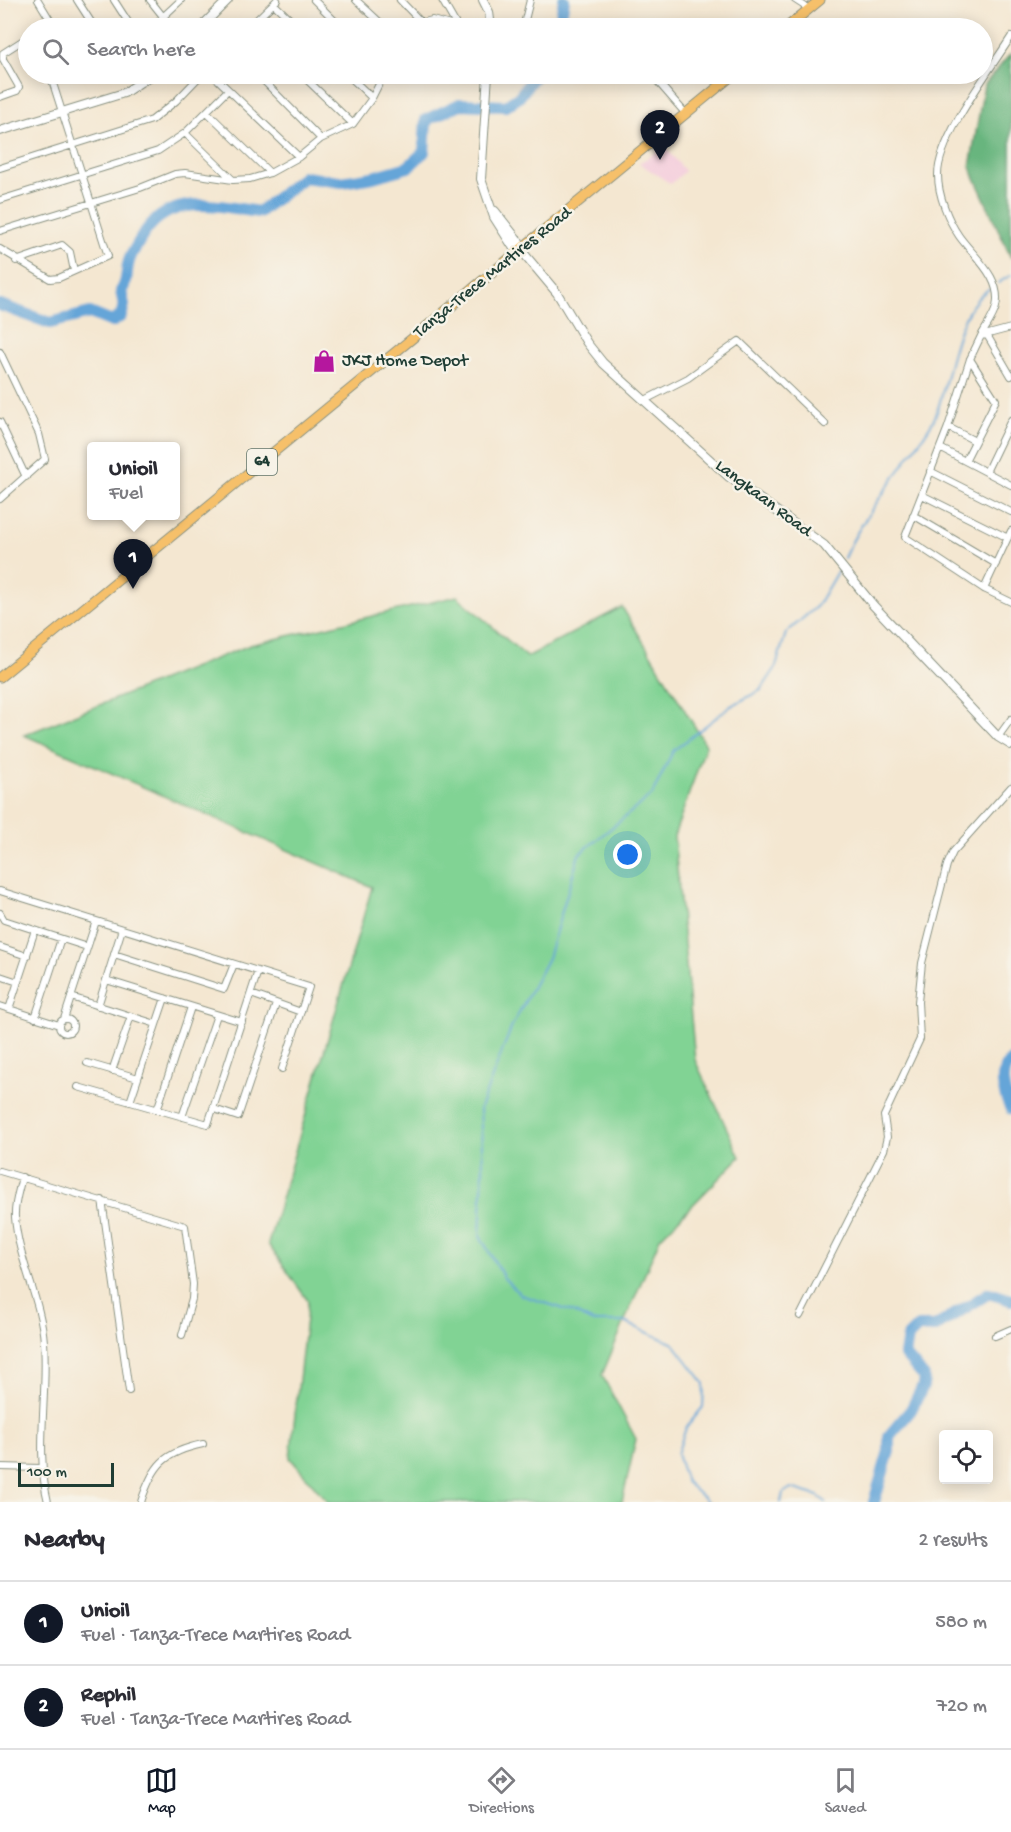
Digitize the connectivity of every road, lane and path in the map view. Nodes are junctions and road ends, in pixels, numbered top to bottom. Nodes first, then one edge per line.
1 (38, 0) edge
2 (77, 0) edge
3 (114, 0) edge
4 (150, 0) edge
5 (181, 0) edge
6 (228, 0) edge
7 (356, 0) edge
8 (400, 0) edge
9 (442, 0) edge
10 (483, 0) edge
11 (524, 0) edge
12 (530, 0) edge
13 (795, 0) edge
14 (820, 0) edge
15 (316, 1) edge
16 (275, 2) edge
17 (528, 8) junction
18 (810, 9) junction
19 (49, 18) edge
20 (89, 18) edge
21 (126, 18) edge
22 (161, 18) edge
23 (163, 18) edge
24 (210, 18) edge
25 (260, 18) edge
26 (290, 18) edge
27 (332, 18) edge
28 (375, 18) edge
29 (418, 18) edge
30 (452, 18) edge
31 (489, 18) edge
32 (526, 18) edge
33 (799, 18) edge
34 (1011, 37) edge
35 (18, 43) edge
36 (993, 65) edge
37 (55, 84) edge
38 (137, 84) edge
39 (192, 84) edge
40 (222, 84) edge
41 (267, 84) edge
42 (312, 84) edge
43 (357, 84) edge
44 (379, 84) edge
45 (487, 84) edge
46 (660, 84) edge
47 (722, 84) edge
48 (981, 84) edge
49 (228, 90) junction
50 (0, 98) edge
51 (372, 98) junction
52 (64, 112) junction
53 (207, 112) junction
54 (686, 114) junction
55 (354, 124) junction
56 (0, 131) edge
57 (185, 133) junction
58 (321, 139) junction
59 (74, 146) junction
60 (299, 157) junction
61 (0, 168) edge
62 (270, 172) junction
63 (83, 173) junction
64 (232, 180) junction
65 (0, 200) edge
66 (93, 203) junction
67 (0, 231) edge
68 (0, 249) edge
69 (521, 250) junction
70 (16, 261) junction
71 (74, 271) junction
72 (1011, 328) edge
73 (984, 335) junction
74 (1, 353) edge
75 (970, 359) junction
76 (1011, 376) edge
77 (645, 400) junction
78 (1011, 420) edge
79 (0, 422) edge
80 (825, 424) dead end
81 (948, 427) junction
82 (975, 441) junction
83 (940, 448) junction
84 (965, 461) junction
85 (930, 471) junction
86 (986, 472) junction
87 (1011, 475) edge
88 (26, 477) junction
89 (1009, 484) edge
90 (922, 495) junction
91 (1, 496) edge
92 (1011, 512) edge
93 (913, 515) junction
94 (1009, 535) edge
95 (996, 564) junction
96 (984, 589) junction
97 (1011, 602) edge
98 (0, 677) edge
99 (1011, 719) edge
100 (998, 737) junction
101 (1011, 745) edge
102 (1011, 787) edge
103 (0, 891) edge
104 (0, 913) edge
105 (96, 921) junction
106 (122, 929) junction
107 (35, 930) junction
108 (61, 939) junction
109 (0, 947) edge
110 (87, 947) junction
111 (114, 954) junction
112 (27, 956) junction
113 (234, 964) junction
114 (258, 971) junction
115 (0, 976) edge
116 (106, 980) junction
117 (18, 982) junction
118 (251, 994) junction
119 (71, 997) junction
120 (165, 998) junction
121 (276, 1004) junction
122 (0, 1006) edge
123 (98, 1006) junction
124 (191, 1007) junction
125 (9, 1009) junction
126 (301, 1012) junction
127 (217, 1015) junction
128 (131, 1016) junction
129 (35, 1018) junction
130 (64, 1019) junction
131 (242, 1022) junction
132 (156, 1024) junction
133 (59, 1025) junction
134 (87, 1063) dead end
135 (282, 1069) dead end
136 (112, 1071) junction
137 (138, 1078) junction
138 (78, 1087) dead end
139 (130, 1102) junction
140 (214, 1109) junction
141 (157, 1110) junction
142 (182, 1117) junction
143 (0, 1171) edge
144 (22, 1177) junction
145 (102, 1200) junction
146 (800, 1316) dead end
147 (1011, 1329) edge
148 (182, 1335) dead end
149 (995, 1336) dead end
150 (129, 1391) dead end
151 (203, 1444) dead end
152 (0, 1467) edge
153 (41, 1468) junction
154 (48, 1502) edge
155 (141, 1502) edge

1 - 19 street
2 - 20 street
3 - 21 street
4 - 22 street
5 - 23 street
6 - 24 street
7 - 28 street
8 - 29 street
9 - 30 street
10 - 31 street
11 - 17 street
12 - 17 street
13 - 18 street
14 - 18 main road
15 - 27 street
16 - 25 street
16 - 26 street
17 - 32 street
18 - 33 main road
34 - 36 street
35 - 50 street
37 - 52 street
38 - 52 street
39 - 59 street
40 - 49 street
41 - 58 street
42 - 55 street
43 - 51 street
44 - 51 street
45 - 69 street, Langkaan Road
46 - 54 street
47 - 54 main road, Tanza-Trece Martires Road / 64
48 - 73 street
49 - 53 street
49 - 60 street
51 - 55 street
52 - 56 street
52 - 59 street
53 - 57 street
53 - 62 street
54 - 69 main road, Tanza-Trece Martires Road / 64
55 - 58 street
57 - 63 street
57 - 64 street
58 - 60 street
59 - 61 street
59 - 63 street
60 - 62 street
62 - 64 street
63 - 65 street
63 - 66 street
64 - 66 street
66 - 67 street
66 - 71 street
68 - 70 street
69 - 77 street, Langkaan Road
69 - 98 main road, Tanza-Trece Martires Road / 64
70 - 71 street
70 - 71 street
72 - 73 street
73 - 75 street
73 - 76 street
74 - 88 street
75 - 81 street
75 - 82 street
77 - 80 street
77 - 100 street, Langkaan Road
78 - 86 street
79 - 88 street
81 - 82 street
81 - 83 street
82 - 84 street
83 - 84 street
83 - 85 street
84 - 86 street
85 - 90 street
85 - 92 street
86 - 89 street
87 - 89 street
88 - 91 street
90 - 93 street
90 - 94 street
93 - 95 street
93 - 96 street
94 - 95 street
95 - 96 street
96 - 97 street
99 - 100 street
100 - 101 street, Langkaan Road
102 - 146 street
103 - 105 street
104 - 107 street
105 - 106 street
105 - 110 street
106 - 111 street
106 - 113 street
107 - 108 street
107 - 112 street
108 - 110 street
108 - 129 street
109 - 112 street
110 - 119 street
111 - 113 street
111 - 116 street
112 - 117 street
113 - 114 street
114 - 118 street
114 - 126 street
115 - 117 street
116 - 120 street
116 - 123 street
117 - 125 street
118 - 121 street
118 - 131 street
119 - 123 street
119 - 130 street
120 - 124 street
120 - 132 street
121 - 126 street
121 - 140 street
122 - 125 street
123 - 128 street
124 - 127 street
124 - 141 street
125 - 129 street
126 - 135 street
127 - 131 street
127 - 142 street
128 - 132 street
128 - 136 street
129 - 133 street
130 - 133 street
130 - 133 street
131 - 140 street
132 - 137 street
134 - 136 street
136 - 137 street
137 - 139 street
138 - 139 street
139 - 141 street
140 - 142 street
141 - 142 street
143 - 144 street
144 - 145 street
144 - 153 street
145 - 148 street
145 - 150 street
147 - 149 street
151 - 155 street
152 - 153 street
153 - 154 street

